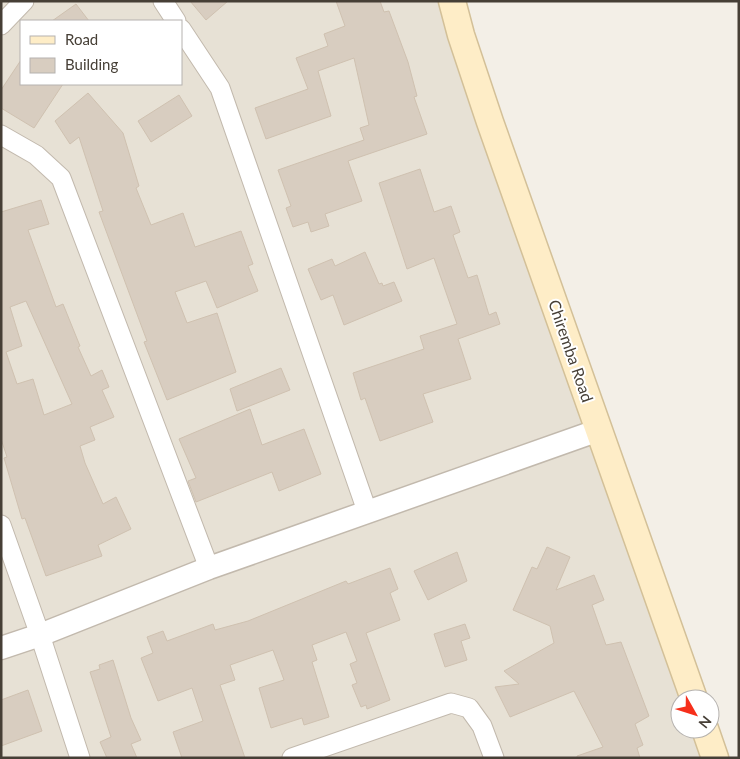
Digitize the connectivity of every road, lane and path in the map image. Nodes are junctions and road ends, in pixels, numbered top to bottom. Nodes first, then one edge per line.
1 (24, 1) edge
2 (163, 1) edge
3 (452, 1) edge
4 (175, 20) edge
5 (1, 25) edge
6 (182, 31) edge
7 (1, 135) edge
8 (599, 430) junction
9 (367, 511) junction
10 (1, 525) edge
11 (209, 568) junction
12 (40, 635) junction
13 (1, 648) edge
14 (690, 689) edge
15 (708, 739) edge
16 (80, 758) edge
17 (292, 758) edge
18 (494, 758) edge
19 (715, 758) edge

1 - 5 street
2 - 4 street
3 - 8 main road, Chiremba Road
6 - 9 street
7 - 11 street
8 - 9 street
8 - 14 main road, Chiremba Road
9 - 11 street
10 - 12 street
11 - 12 street
12 - 13 street
12 - 16 street
15 - 19 main road
17 - 18 street

